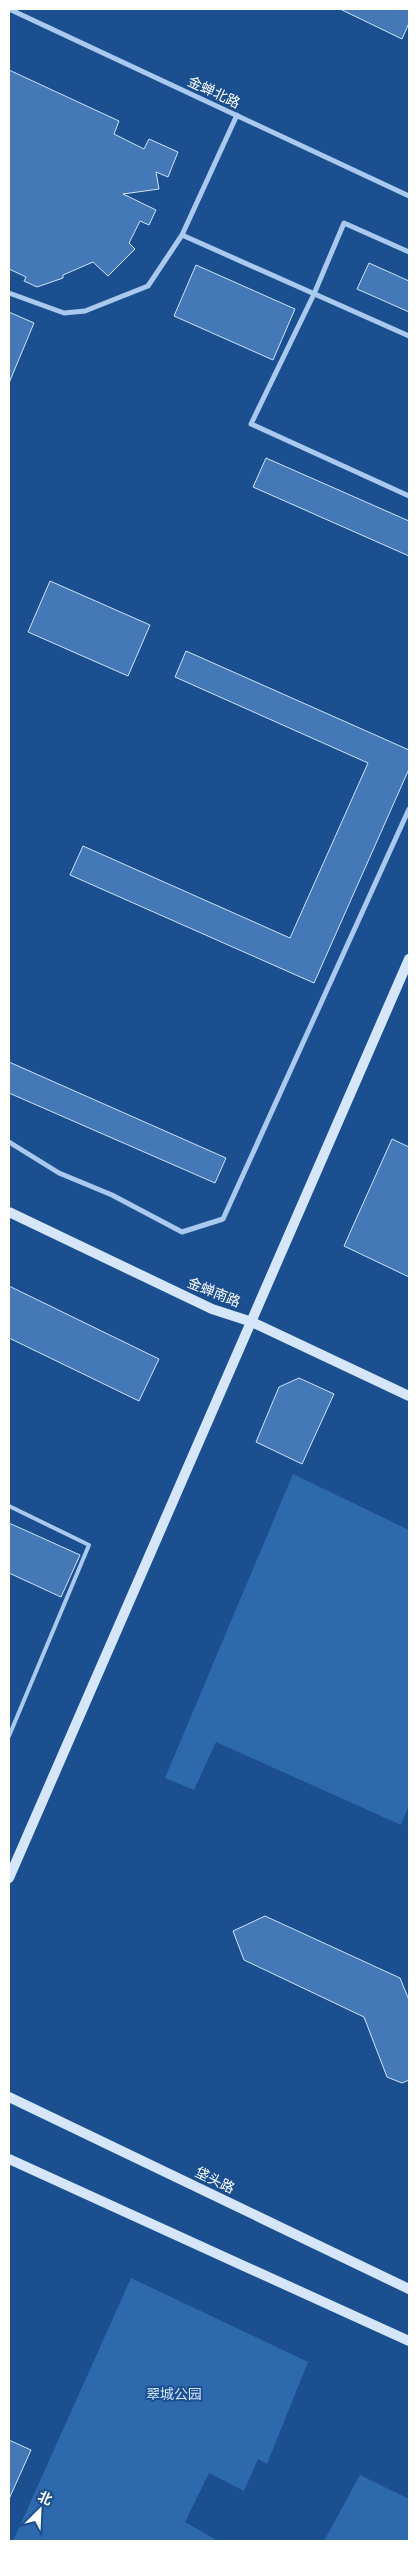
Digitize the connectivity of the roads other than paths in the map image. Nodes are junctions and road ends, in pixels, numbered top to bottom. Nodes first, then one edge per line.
1 (9, 9) edge
2 (237, 115) junction
3 (409, 196) edge
4 (182, 235) junction
5 (409, 252) edge
6 (9, 293) edge
7 (314, 294) junction
8 (409, 336) edge
9 (409, 496) edge
10 (409, 809) edge
11 (409, 959) edge
12 (9, 1142) edge
13 (9, 1212) edge
14 (252, 1322) junction
15 (409, 1396) edge
16 (9, 1506) edge
17 (9, 1736) edge
18 (9, 1878) edge
19 (9, 2097) edge
20 (9, 2159) edge
21 (409, 2288) edge
22 (409, 2341) edge

1 - 2 street, 金蝉北路
2 - 3 street, 金蝉北路
2 - 4 street
4 - 6 street
4 - 7 street
5 - 7 street
7 - 8 street
7 - 9 street
10 - 12 street
11 - 14 street
13 - 14 street, 金蝉南路
14 - 15 street, 金蝉南路
14 - 18 street
16 - 17 lane
19 - 21 street, 垡头路
20 - 22 street

